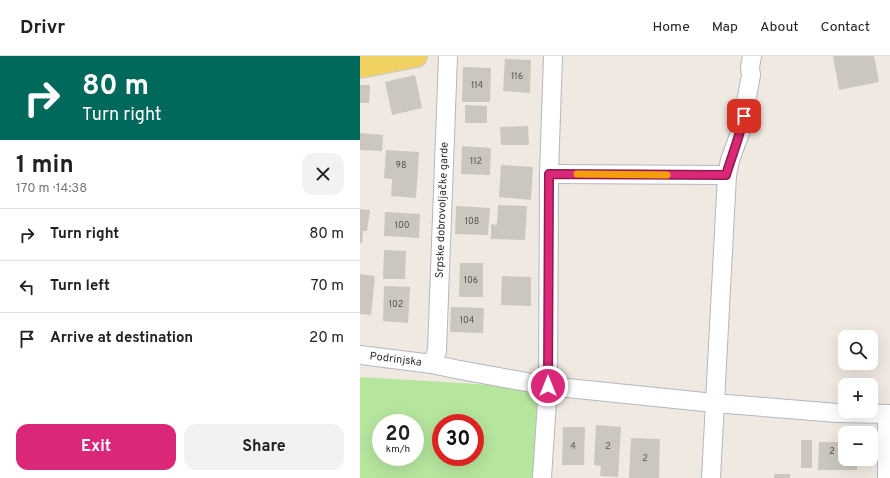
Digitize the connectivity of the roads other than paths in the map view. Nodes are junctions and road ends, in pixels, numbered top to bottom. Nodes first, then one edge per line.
1 (416, 56) edge
2 (448, 56) edge
3 (553, 56) edge
4 (752, 56) edge
5 (360, 67) edge
6 (549, 174) junction
7 (726, 175) junction
8 (360, 354) edge
9 (432, 364) junction
10 (548, 386) junction
11 (714, 403) junction
12 (889, 414) edge
13 (542, 478) edge
14 (711, 478) edge
15 (887, 478) edge

1 - 5 main road
2 - 9 street, Srpske dobrovoljačke garde
3 - 6 street
4 - 7 street
6 - 7 street
6 - 10 street
7 - 11 street
8 - 9 street, Podrinjska
9 - 10 street, Podrinjska
10 - 11 street, Podrinjska
10 - 13 street
11 - 12 street, Podrinjska
11 - 14 street
12 - 15 street

